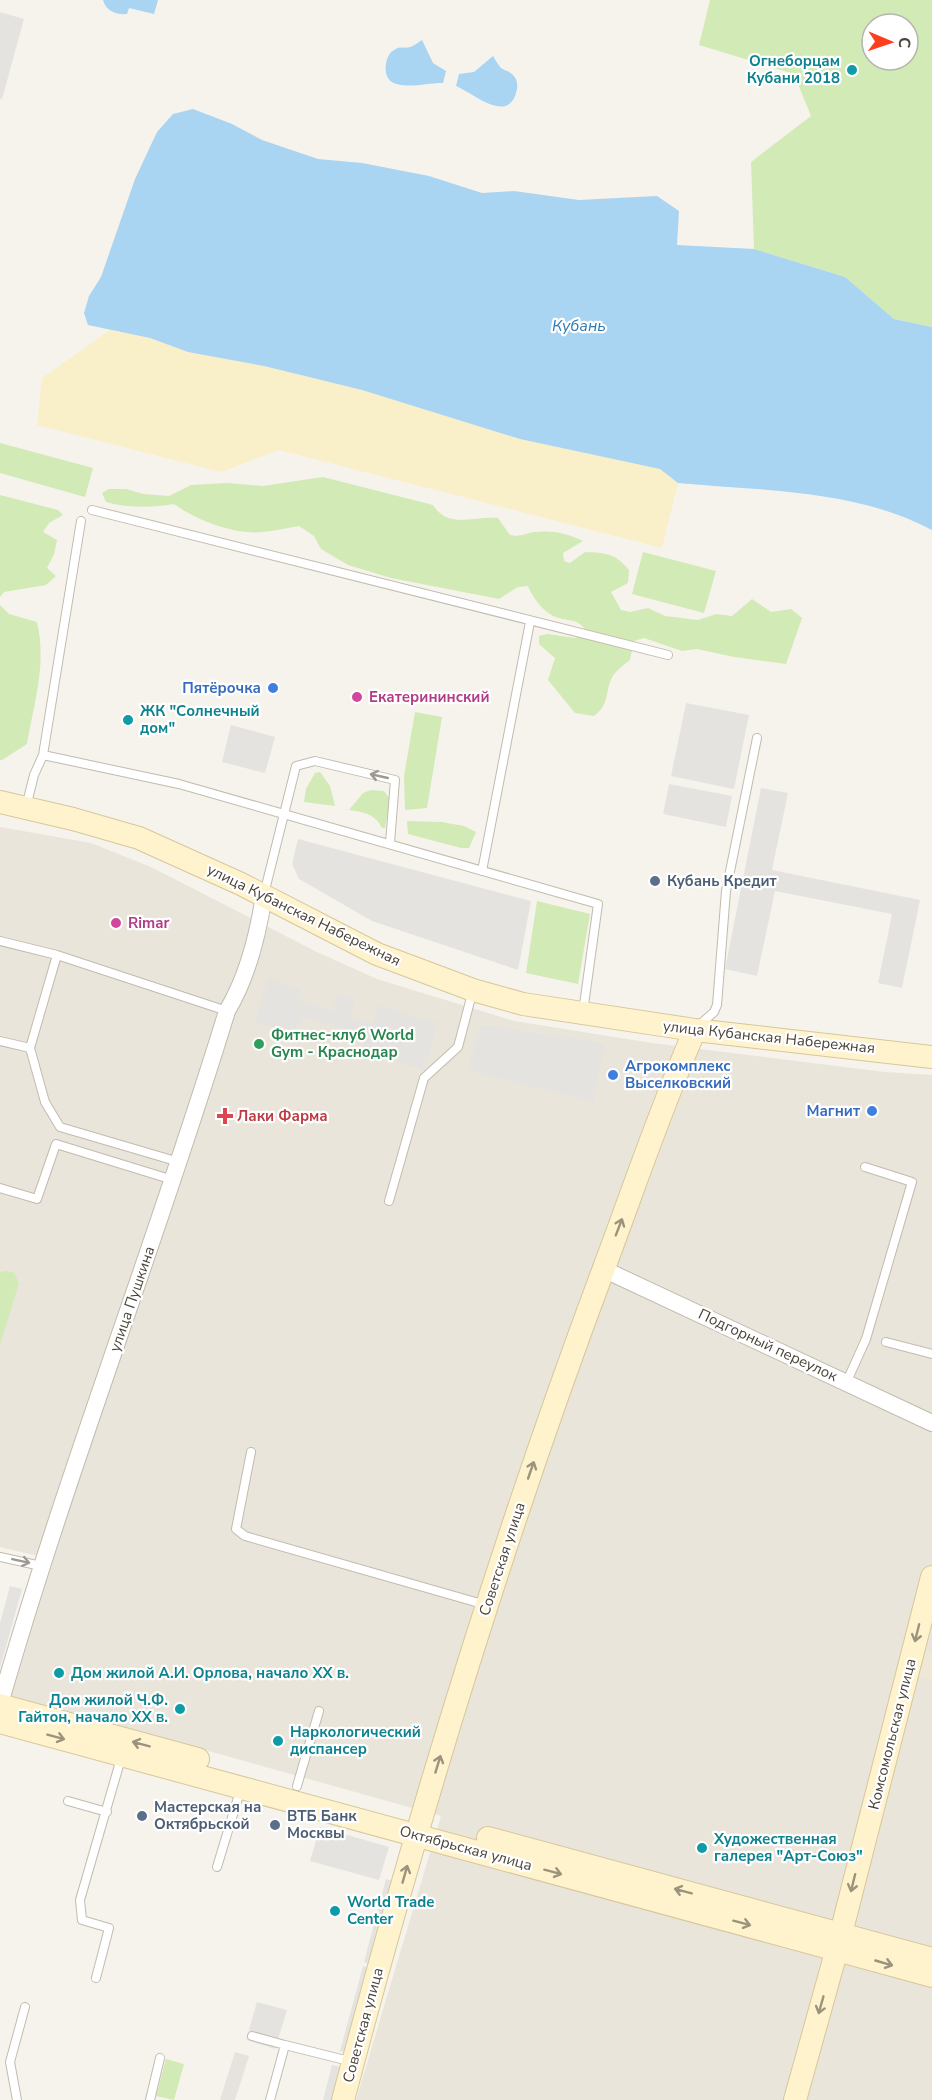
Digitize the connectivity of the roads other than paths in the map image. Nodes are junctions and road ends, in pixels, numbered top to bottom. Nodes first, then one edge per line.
1 (92, 510) dead end
2 (81, 521) dead end
3 (530, 622) junction
4 (668, 655) dead end
5 (756, 738) dead end
6 (43, 755) junction
7 (0, 802) edge
8 (26, 807) junction
9 (282, 814) junction
10 (390, 843) junction
11 (482, 871) junction
12 (264, 895) junction
13 (0, 941) edge
14 (57, 954) junction
15 (473, 990) junction
16 (227, 1011) junction
17 (583, 1015) junction
18 (695, 1030) junction
19 (0, 1041) edge
20 (30, 1048) junction
21 (932, 1057) edge
22 (179, 1162) junction
23 (865, 1167) dead end
24 (173, 1180) junction
25 (0, 1188) edge
26 (388, 1201) dead end
27 (603, 1269) junction
28 (886, 1342) dead end
29 (932, 1354) edge
30 (847, 1381) junction
31 (932, 1423) edge
32 (251, 1452) dead end
33 (0, 1557) edge
34 (41, 1566) junction
35 (932, 1577) edge
36 (487, 1605) junction
37 (0, 1705) edge
38 (319, 1711) dead end
39 (0, 1722) edge
40 (122, 1755) junction
41 (297, 1786) junction
42 (241, 1787) junction
43 (68, 1801) dead end
44 (107, 1812) junction
45 (418, 1827) junction
46 (217, 1867) dead end
47 (838, 1941) junction
48 (932, 1959) edge
49 (932, 1976) edge
50 (96, 1978) dead end
51 (25, 2007) dead end
52 (252, 2036) dead end
53 (285, 2045) junction
54 (160, 2058) dead end
55 (353, 2062) junction
56 (16, 2100) edge
57 (150, 2100) edge
58 (270, 2100) edge
59 (343, 2100) edge
60 (795, 2100) edge

1 - 3 lane
2 - 6 lane
3 - 4 lane
3 - 11 lane
5 - 18 lane
6 - 8 lane
6 - 9 lane
7 - 8 street, улица Кубанская Набережная
8 - 12 street, улица Кубанская Набережная
9 - 10 lane
10 -> 9 lane
9 - 12 lane
10 - 11 lane
11 - 17 lane
12 - 15 street, улица Кубанская Набережная
12 - 16 street, улица Пушкина
13 - 14 lane
14 - 16 lane
14 - 20 lane
15 - 17 street, улица Кубанская Набережная
15 - 26 lane
16 - 22 street, улица Пушкина
17 - 18 street, улица Кубанская Набережная
18 - 21 street, улица Кубанская Набережная
27 -> 18 street, Советская улица
19 - 20 lane
20 - 22 lane
22 - 24 street, улица Пушкина
23 - 30 lane
24 - 25 lane
24 - 34 street, улица Пушкина
27 - 30 street, Подгорный переулок
36 -> 27 street, Советская улица
28 - 29 lane
30 - 31 street, Подгорный переулок
32 - 36 lane
33 -> 34 lane
34 - 37 street, улица Пушкина
35 -> 47 street, Комсомольская улица
45 -> 36 street, Советская улица
41 -> 37 street, Октябрьская улица
38 - 41 lane
39 -> 40 street, Октябрьская улица
40 - 42 street, Октябрьская улица
40 - 44 lane
41 - 45 street, Октябрьская улица
42 - 45 street, Октябрьская улица
42 - 46 lane
43 - 44 lane
44 - 50 lane
45 - 47 street, Октябрьская улица
55 -> 45 street, Советская улица
47 - 48 street, Октябрьская улица
47 -> 49 street, Октябрьская улица
47 -> 60 street, Комсомольская улица
51 - 56 lane
52 - 53 lane
53 - 55 lane
53 - 58 lane
54 - 57 lane
55 - 59 street, Советская улица

